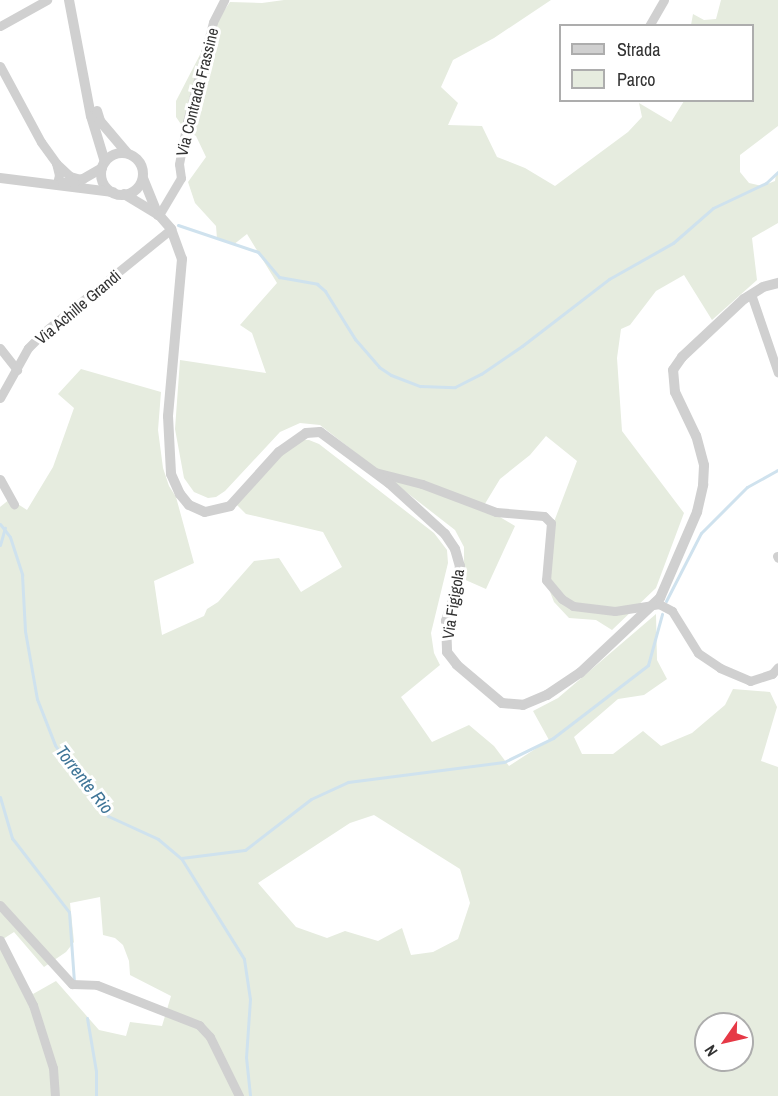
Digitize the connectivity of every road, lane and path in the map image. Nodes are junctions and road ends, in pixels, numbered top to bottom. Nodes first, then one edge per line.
1 (47, 0) edge
2 (69, 0) edge
3 (224, 0) edge
4 (664, 0) edge
5 (650, 24) edge
6 (0, 26) edge
7 (0, 66) edge
8 (87, 86) junction
9 (127, 153) junction
10 (56, 163) junction
11 (104, 165) junction
12 (0, 178) edge
13 (143, 178) junction
14 (80, 179) junction
15 (57, 184) junction
16 (118, 193) junction
17 (159, 215) junction
18 (171, 229) junction
19 (778, 283) edge
20 (751, 294) junction
21 (0, 348) edge
22 (17, 370) junction
23 (778, 373) edge
24 (0, 398) edge
25 (375, 472) junction
26 (0, 479) edge
27 (14, 504) dead end
28 (655, 604) junction
29 (778, 667) edge
30 (0, 905) edge
31 (0, 940) edge
32 (55, 1096) edge
33 (239, 1096) edge

1 - 6 street
2 - 8 street
3 - 17 street, Via Contrada Frassine
4 - 5 street
7 - 10 street
8 - 9 street
8 - 11 street
9 - 11 street
9 - 13 street
10 - 14 street
10 - 15 street
11 - 14 street
11 - 16 street
12 - 15 street
13 - 16 street
13 - 17 street
14 - 15 street
15 - 16 street
16 - 17 street
17 - 18 street, Via Figigola
18 - 22 street, Via Achille Grandi
18 - 25 street, Via Figigola
19 - 20 street, Via Figigola
20 - 23 street
20 - 28 street, Via Figigola
21 - 22 street
22 - 24 street, Via Achille Grandi
25 - 28 street
25 - 28 street, Via Figigola
26 - 27 street
28 - 29 street
30 - 33 street
31 - 32 street

